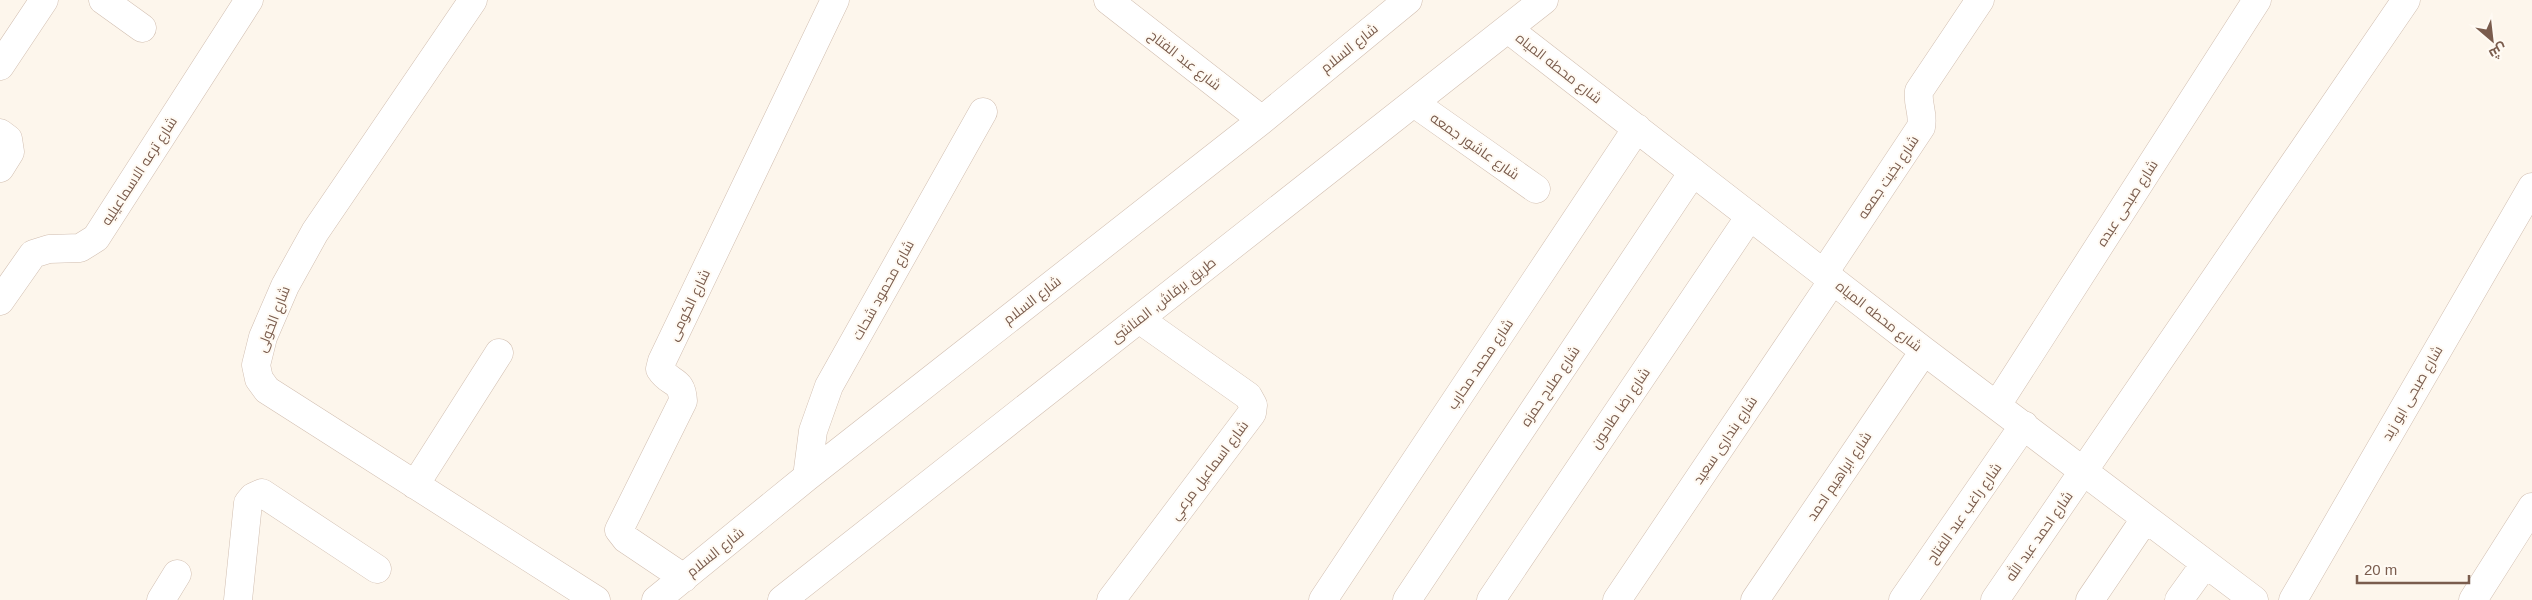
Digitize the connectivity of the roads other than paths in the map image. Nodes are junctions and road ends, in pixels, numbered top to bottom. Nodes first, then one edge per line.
1 (44, 0) edge
2 (102, 0) edge
3 (248, 0) edge
4 (473, 0) edge
5 (835, 0) edge
6 (1108, 0) edge
7 (1408, 0) edge
8 (1544, 0) edge
9 (1980, 0) edge
10 (2256, 0) edge
11 (2406, 0) edge
12 (142, 28) dead end
13 (1508, 29) junction
14 (0, 66) edge
15 (1414, 103) junction
16 (983, 112) dead end
17 (1262, 120) junction
18 (1637, 128) junction
19 (0, 133) edge
20 (0, 168) edge
21 (1693, 172) junction
22 (2532, 187) edge
23 (1536, 189) dead end
24 (1750, 216) junction
25 (1828, 277) junction
26 (0, 301) edge
27 (1139, 320) junction
28 (1924, 351) junction
29 (499, 353) dead end
30 (1998, 405) junction
31 (2024, 425) junction
32 (2084, 472) junction
33 (807, 477) junction
34 (415, 485) junction
35 (2532, 507) edge
36 (2145, 519) junction
37 (2205, 564) junction
38 (377, 569) dead end
39 (177, 574) dead end
40 (684, 578) junction
41 (161, 600) edge
42 (238, 600) edge
43 (596, 600) edge
44 (656, 600) edge
45 (782, 600) edge
46 (1111, 600) edge
47 (1323, 600) edge
48 (1408, 600) edge
49 (1490, 600) edge
50 (1617, 600) edge
51 (1755, 600) edge
52 (1903, 600) edge
53 (1995, 600) edge
54 (2090, 600) edge
55 (2179, 600) edge
56 (2254, 600) edge
57 (2293, 600) edge
58 (2473, 600) edge

1 - 14 street
2 - 12 street
3 - 26 street, شارع ترعه الاسماعيليه
4 - 34 street, شارع الخولى
5 - 40 street, شارع الكومى
6 - 17 street, شارع عبد الفتاح
7 - 17 street, شارع السلام
8 - 13 street, طريق برقاش, المناشى
9 - 25 street, شارع بخيت جمعه
10 - 30 street, شارع صبحى عبده
11 - 32 street, شارع احمد عبد الله
13 - 15 street, طريق برقاش, المناشى
13 - 18 street, شارع محطه المياه
15 - 23 street, شارع عاشور جمعه
15 - 27 street, طريق برقاش, المناشى
16 - 33 street, شارع محمود شحات
17 - 33 street, شارع السلام
18 - 21 street, شارع محطه المياه
18 - 47 street, شارع محمد محارب
19 - 20 street
21 - 24 street, شارع محطه المياه
21 - 48 street, شارع صلاح حمزه
22 - 57 street, شارع صبحى ابو زيد
24 - 25 street, شارع محطه المياه
24 - 49 street, شارع رضا طاحون
25 - 28 street, شارع محطه المياه
25 - 50 street, شارع بندارى سعيد
27 - 45 street, طريق برقاش, المناشى
27 - 46 street, شارع اسماعيل مرعي
28 - 30 street, شارع محطه المياه
28 - 51 street, شارع ابراهيم احمد
29 - 34 street
30 - 31 street, شارع محطه المياه
31 - 32 street, شارع محطه المياه
31 - 52 street, شارع راغب عبد الفتاح
32 - 36 street, شارع محطه المياه
32 - 53 street, شارع احمد عبد الله
33 - 40 street, شارع السلام
34 - 43 street, شارع الخولى
35 - 58 street
36 - 37 street, شارع محطه المياه
36 - 54 street
37 - 55 street
37 - 56 street, شارع محطه المياه
38 - 42 street
39 - 41 street
40 - 44 street, شارع السلام

